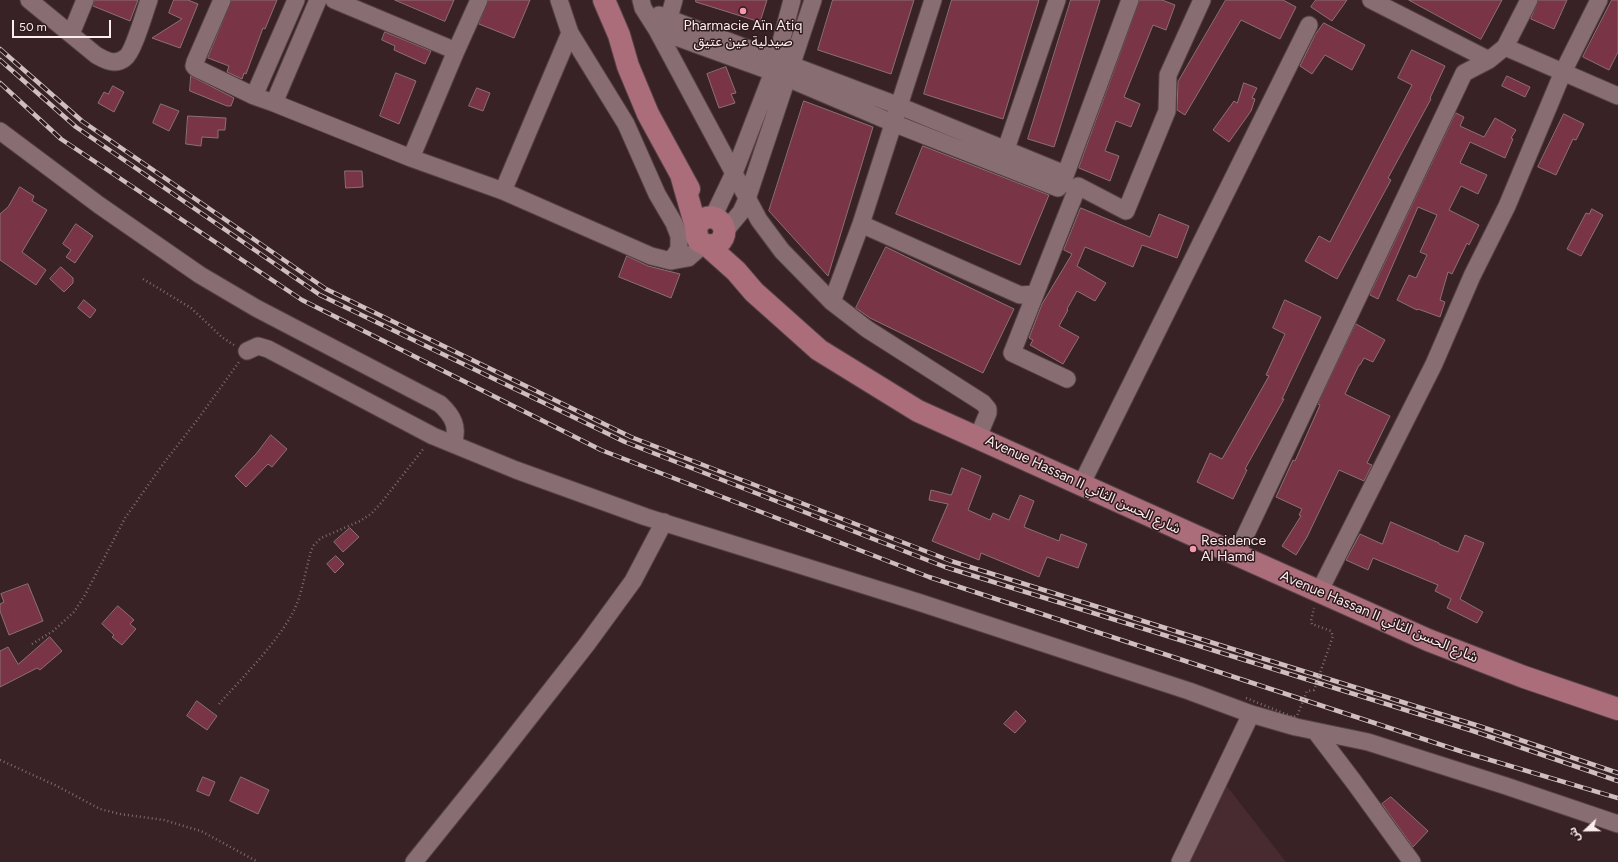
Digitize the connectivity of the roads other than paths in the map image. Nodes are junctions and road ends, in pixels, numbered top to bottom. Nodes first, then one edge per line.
1 (29, 0) edge
2 (84, 0) edge
3 (149, 0) edge
4 (222, 0) edge
5 (296, 0) edge
6 (318, 0) edge
7 (334, 0) edge
8 (479, 0) edge
9 (560, 0) edge
10 (604, 0) edge
11 (674, 0) edge
12 (792, 0) edge
13 (813, 0) edge
14 (933, 0) edge
15 (1057, 0) edge
16 (1130, 0) edge
17 (1202, 0) edge
18 (1371, 0) edge
19 (1529, 0) edge
20 (1599, 0) edge
21 (642, 4) edge
22 (663, 24) junction
23 (1309, 25) dead end
24 (570, 33) junction
25 (71, 34) junction
26 (1505, 46) junction
27 (456, 51) junction
28 (1489, 60) junction
29 (782, 69) junction
30 (1563, 72) junction
31 (254, 96) junction
32 (1618, 96) edge
33 (274, 103) junction
34 (899, 106) junction
35 (893, 123) junction
36 (0, 131) edge
37 (1006, 149) junction
38 (411, 158) junction
39 (1003, 167) junction
40 (734, 173) junction
41 (1065, 174) junction
42 (503, 192) junction
43 (747, 199) junction
44 (861, 224) junction
45 (711, 232) junction
46 (671, 261) junction
47 (1036, 294) junction
48 (832, 302) junction
49 (247, 350) road end
50 (1067, 379) dead end
51 (978, 437) junction
52 (453, 444) junction
53 (1081, 485) junction
54 (664, 522) junction
55 (1236, 554) junction
56 (1319, 592) junction
57 (1249, 706) junction
58 (1618, 710) edge
59 (1316, 732) junction
60 (1618, 824) edge
61 (414, 862) edge
62 (1180, 862) edge
63 (1412, 862) edge

1 - 25 street
2 - 25 street
3 - 25 street
4 - 31 street
5 - 31 street
6 - 33 street
7 - 27 street
8 - 27 street
9 - 24 street
10 - 45 main road, Avenue Hassan II شارع الحسن الثاني
11 - 22 street
12 - 29 street
13 - 29 street
14 - 34 street
15 - 37 street
16 - 41 street
17 - 47 street
18 - 28 street
19 - 26 street
20 - 30 street
21 - 22 street
22 - 29 street
22 - 40 street
23 - 53 street
24 - 42 street
24 - 46 street
26 - 28 street
26 - 30 street
27 - 38 street
28 - 55 street
29 - 34 street
29 - 35 street
29 - 40 street
29 - 43 street
30 - 32 street
30 - 56 street
31 - 33 street
33 - 38 street
34 - 35 street
34 - 37 street
35 - 39 street
35 - 44 street
36 - 52 street
37 - 39 street
37 - 41 street
38 - 42 street
39 - 41 street
40 - 43 street
40 - 45 street
42 - 46 street
43 - 45 street
43 - 48 street
44 - 47 street
44 - 48 street
45 - 46 street
45 - 51 main road, Avenue Hassan II شارع الحسن الثاني
47 - 50 street
48 - 51 street
49 - 52 street
51 - 53 main road, Avenue Hassan II شارع الحسن الثاني
52 - 54 street
53 - 55 main road, Avenue Hassan II شارع الحسن الثاني
54 - 57 street
54 - 61 street
55 - 56 main road, Avenue Hassan II شارع الحسن الثاني
56 - 58 main road, Avenue Hassan II شارع الحسن الثاني
57 - 59 street
57 - 62 street
59 - 60 street
59 - 63 street

